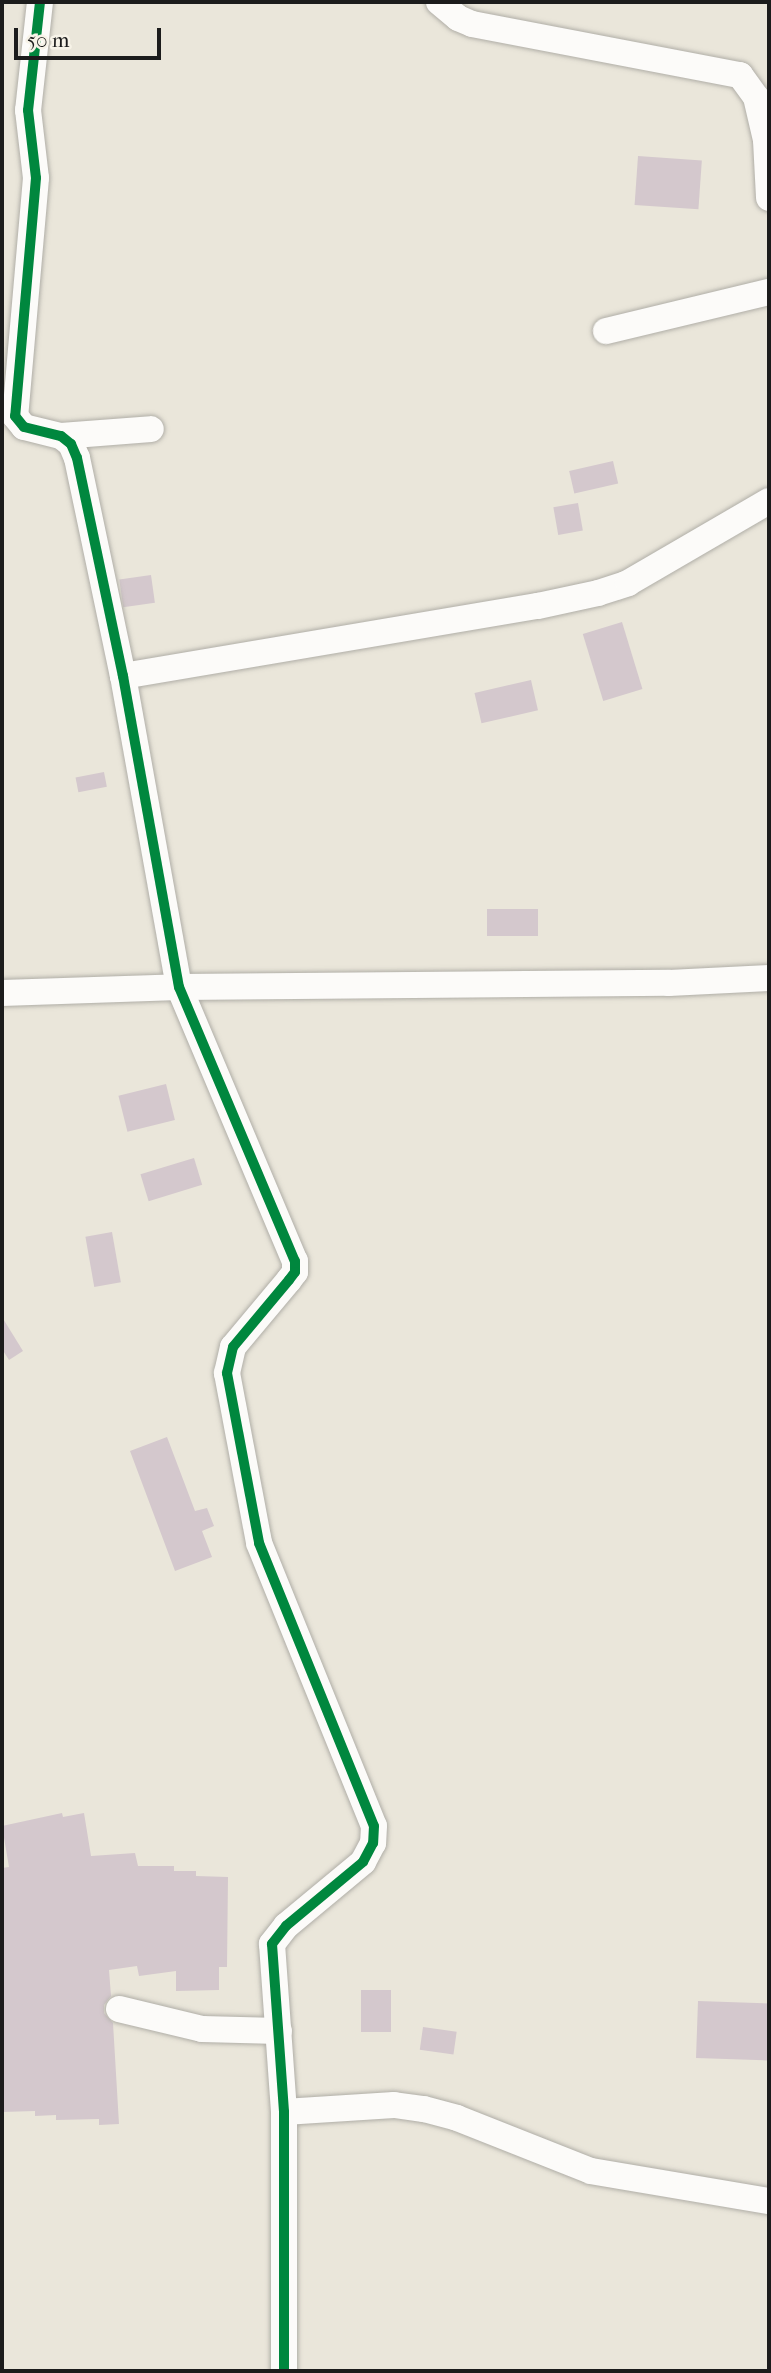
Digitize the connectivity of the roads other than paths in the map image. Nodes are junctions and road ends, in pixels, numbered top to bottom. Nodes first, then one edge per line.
1 (40, 2) edge
2 (439, 2) edge
3 (769, 198) edge
4 (769, 292) edge
5 (606, 331) dead end
6 (10, 422) edge
7 (151, 429) dead end
8 (61, 436) junction
9 (769, 501) edge
10 (123, 676) junction
11 (769, 978) edge
12 (178, 987) junction
13 (2, 993) edge
14 (120, 2009) dead end
15 (279, 2031) junction
16 (284, 2112) junction
17 (769, 2201) edge
18 (284, 2371) edge

1 - 6 street
2 - 3 street
4 - 5 street
6 - 8 street
7 - 8 street
8 - 10 street
9 - 10 street
10 - 12 street
11 - 12 street
12 - 13 street
12 - 15 street
14 - 15 street
15 - 16 street
16 - 17 street
16 - 18 street

